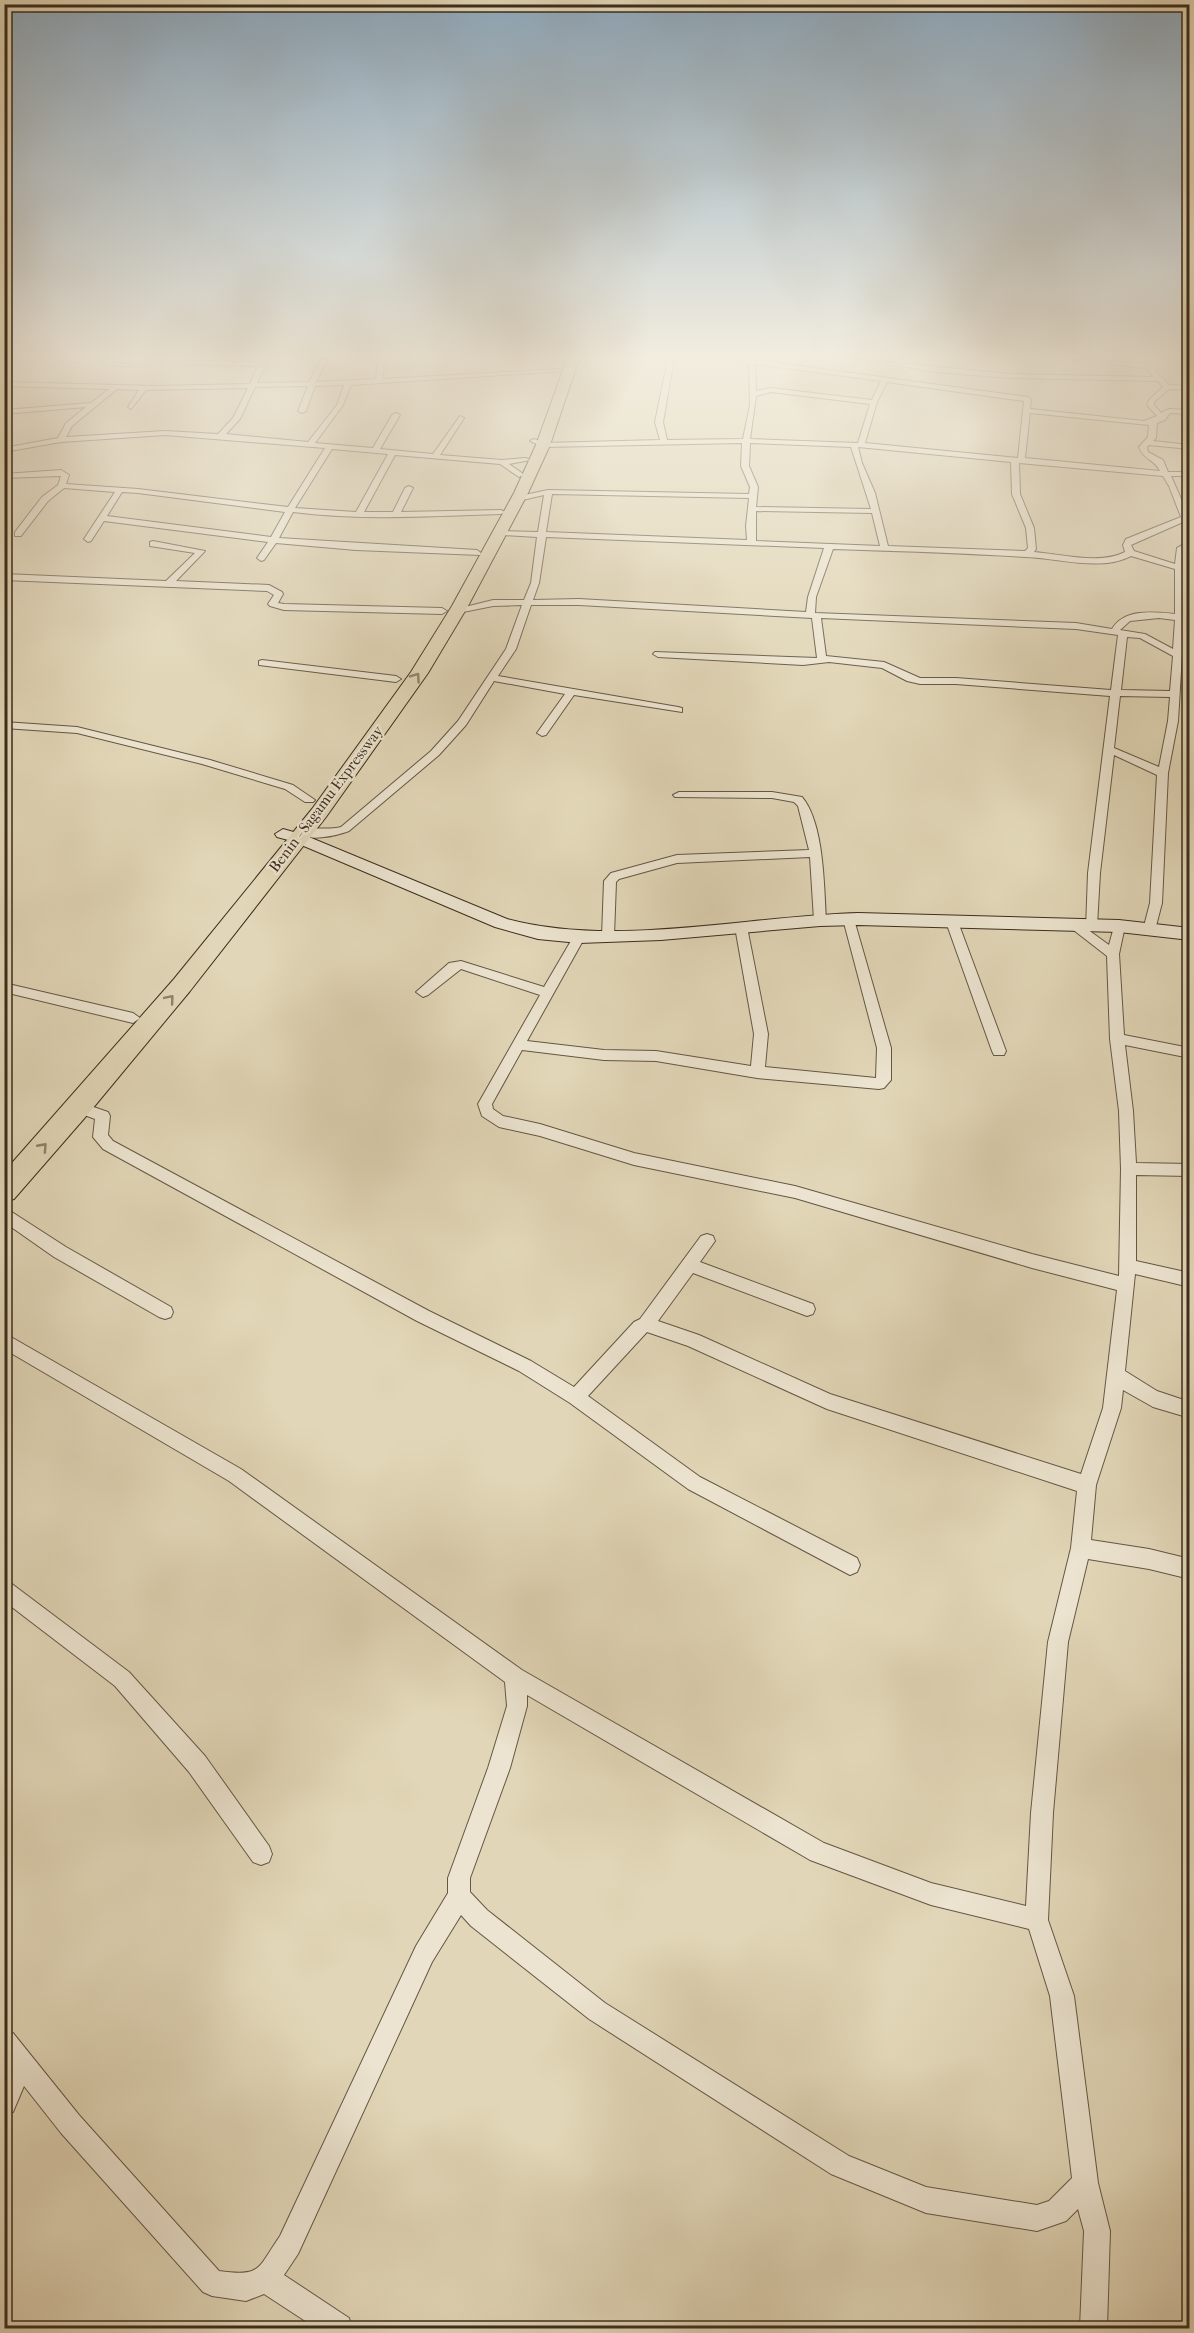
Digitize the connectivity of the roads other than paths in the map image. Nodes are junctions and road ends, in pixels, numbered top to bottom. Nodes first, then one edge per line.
1 (316, 468) edge
2 (383, 468) edge
3 (509, 468) edge
4 (509, 468) edge
5 (527, 468) edge
6 (747, 468) edge
7 (864, 468) edge
8 (1017, 468) edge
9 (1101, 468) edge
10 (1162, 468) edge
11 (1165, 474) junction
12 (1190, 474) edge
13 (4, 476) edge
14 (522, 479) junction
15 (62, 486) junction
16 (409, 488) dead end
17 (120, 490) junction
18 (548, 492) junction
19 (752, 496) junction
20 (751, 509) junction
21 (290, 510) junction
22 (875, 511) junction
23 (359, 514) junction
24 (396, 515) junction
25 (100, 518) junction
26 (501, 523) junction
27 (1187, 523) edge
28 (18, 534) dead end
29 (542, 534) junction
30 (88, 539) dead end
31 (274, 540) junction
32 (1190, 543) edge
33 (153, 544) dead end
34 (752, 544) junction
35 (829, 548) junction
36 (885, 550) junction
37 (477, 553) junction
38 (1131, 553) junction
39 (1027, 554) junction
40 (261, 558) dead end
41 (1179, 568) junction
42 (4, 577) edge
43 (168, 584) junction
44 (472, 585) junction
45 (528, 601) junction
46 (493, 603) junction
47 (450, 610) junction
48 (813, 616) junction
49 (1185, 618) edge
50 (1119, 633) junction
51 (658, 654) dead end
52 (1176, 656) junction
53 (1190, 659) edge
54 (825, 660) junction
55 (262, 663) dead end
56 (492, 678) junction
57 (396, 679) junction
58 (1175, 692) junction
59 (1190, 692) edge
60 (571, 693) junction
61 (1115, 693) junction
62 (678, 710) dead end
63 (4, 725) edge
64 (542, 733) dead end
65 (1110, 750) junction
66 (1163, 773) junction
67 (679, 795) dead end
68 (309, 800) junction
69 (295, 835) junction
70 (816, 853) junction
71 (849, 919) junction
72 (820, 920) junction
73 (952, 922) junction
74 (1073, 925) junction
75 (1091, 926) junction
76 (1119, 926) junction
77 (741, 927) junction
78 (1149, 930) junction
79 (1190, 934) edge
80 (608, 936) junction
81 (579, 937) junction
82 (1113, 954) junction
83 (4, 987) edge
84 (423, 992) dead end
85 (547, 993) junction
86 (133, 1018) junction
87 (1117, 1039) junction
88 (518, 1045) junction
89 (999, 1051) dead end
90 (1190, 1053) edge
91 (104, 1066) junction
92 (757, 1073) junction
93 (79, 1107) junction
94 (4, 1163) edge
95 (1129, 1168) junction
96 (1190, 1170) edge
97 (4, 1191) edge
98 (4, 1213) edge
99 (707, 1241) dead end
100 (689, 1265) junction
101 (1127, 1275) junction
102 (1190, 1280) edge
103 (807, 1309) dead end
104 (165, 1312) dead end
105 (646, 1324) junction
106 (4, 1340) edge
107 (1116, 1375) junction
108 (576, 1398) junction
109 (1190, 1410) edge
110 (1087, 1485) junction
111 (1081, 1548) junction
112 (850, 1564) dead end
113 (1190, 1569) edge
114 (4, 1588) edge
115 (515, 1677) junction
116 (261, 1854) dead end
117 (459, 1896) junction
118 (1037, 1920) junction
119 (4, 2042) edge
120 (21, 2063) junction
121 (4, 2103) edge
122 (1085, 2183) junction
123 (267, 2279) junction
124 (339, 2328) edge
125 (1094, 2328) edge

1 - 21 street
2 - 23 street
3 - 14 street
4 - 14 street
5 - 14 highway, Benin - Sagamu Expressway
6 - 19 street
7 - 22 street
8 - 39 street
9 - 11 street
10 - 11 street
11 - 12 street
11 - 27 street
13 - 15 street
14 - 18 street
14 - 18 street
14 - 26 highway, Benin - Sagamu Expressway
15 - 17 street
15 - 28 street
16 - 24 street
17 - 21 street
17 - 25 street
18 - 19 street
18 - 29 street
19 - 20 street
20 - 22 street
20 - 34 street
21 - 23 street
21 - 31 street
22 - 36 street
23 - 24 street
24 - 26 street
25 - 30 street
25 - 31 street
26 - 29 street
26 - 37 highway
26 - 44 highway, Benin - Sagamu Expressway
27 - 38 street
29 - 34 street
29 - 45 street
31 - 37 street
31 - 40 street
32 - 41 street
33 - 43 street
34 - 35 street
35 - 36 street
35 - 48 street
36 - 39 street
37 - 47 highway
38 - 39 street
38 - 41 street
41 - 49 street
42 - 43 street
43 - 47 street
44 - 46 street
44 - 47 highway, Benin - Sagamu Expressway
45 - 46 street
45 - 48 street
45 - 56 street
46 - 47 street
47 - 57 highway
69 -> 47 highway, Benin - Sagamu Expressway
48 - 50 street
48 - 54 street
49 - 50 street
49 - 52 street
50 - 52 street
50 - 61 street
51 - 54 street
52 - 53 street
52 - 58 street
54 - 61 street
55 - 57 street
56 - 60 street
56 - 69 street
57 - 68 highway
58 - 59 street
58 - 61 street
58 - 66 street
60 - 62 street
60 - 64 street
61 - 65 street
63 - 68 street
65 - 66 street
65 - 75 street
66 - 78 street
67 - 70 street
68 - 69 highway
69 - 81 street
69 - 86 highway
91 -> 69 highway, Benin - Sagamu Expressway
70 - 72 street
70 - 80 street
71 - 72 street
71 - 73 street
71 - 92 street
72 - 77 street
73 - 74 street
73 - 89 street
74 - 75 street
74 - 82 street
75 - 76 street
76 - 78 street
76 - 82 street
77 - 80 street
77 - 92 street
78 - 79 street
80 - 81 street
81 - 85 street
82 - 87 street
83 - 86 street
84 - 85 street
85 - 88 street
86 - 91 highway
87 - 90 street
87 - 95 street
88 - 92 street
88 - 101 street
91 - 93 highway, Benin - Sagamu Expressway
91 - 94 highway
97 -> 93 highway, Benin - Sagamu Expressway
93 - 108 street
95 - 96 street
95 - 101 street
98 - 104 street
99 - 100 street
100 - 103 street
100 - 105 street
101 - 102 street
101 - 107 street
105 - 108 street
105 - 110 street
106 - 115 street
107 - 109 street
107 - 110 street
108 - 112 street
110 - 111 street
111 - 113 street
111 - 118 street
114 - 116 street
115 - 117 street
115 - 118 street
117 - 122 street
117 - 123 street
118 - 122 street
119 - 120 street
120 - 121 street
120 - 123 street
122 - 125 street
123 - 124 street

